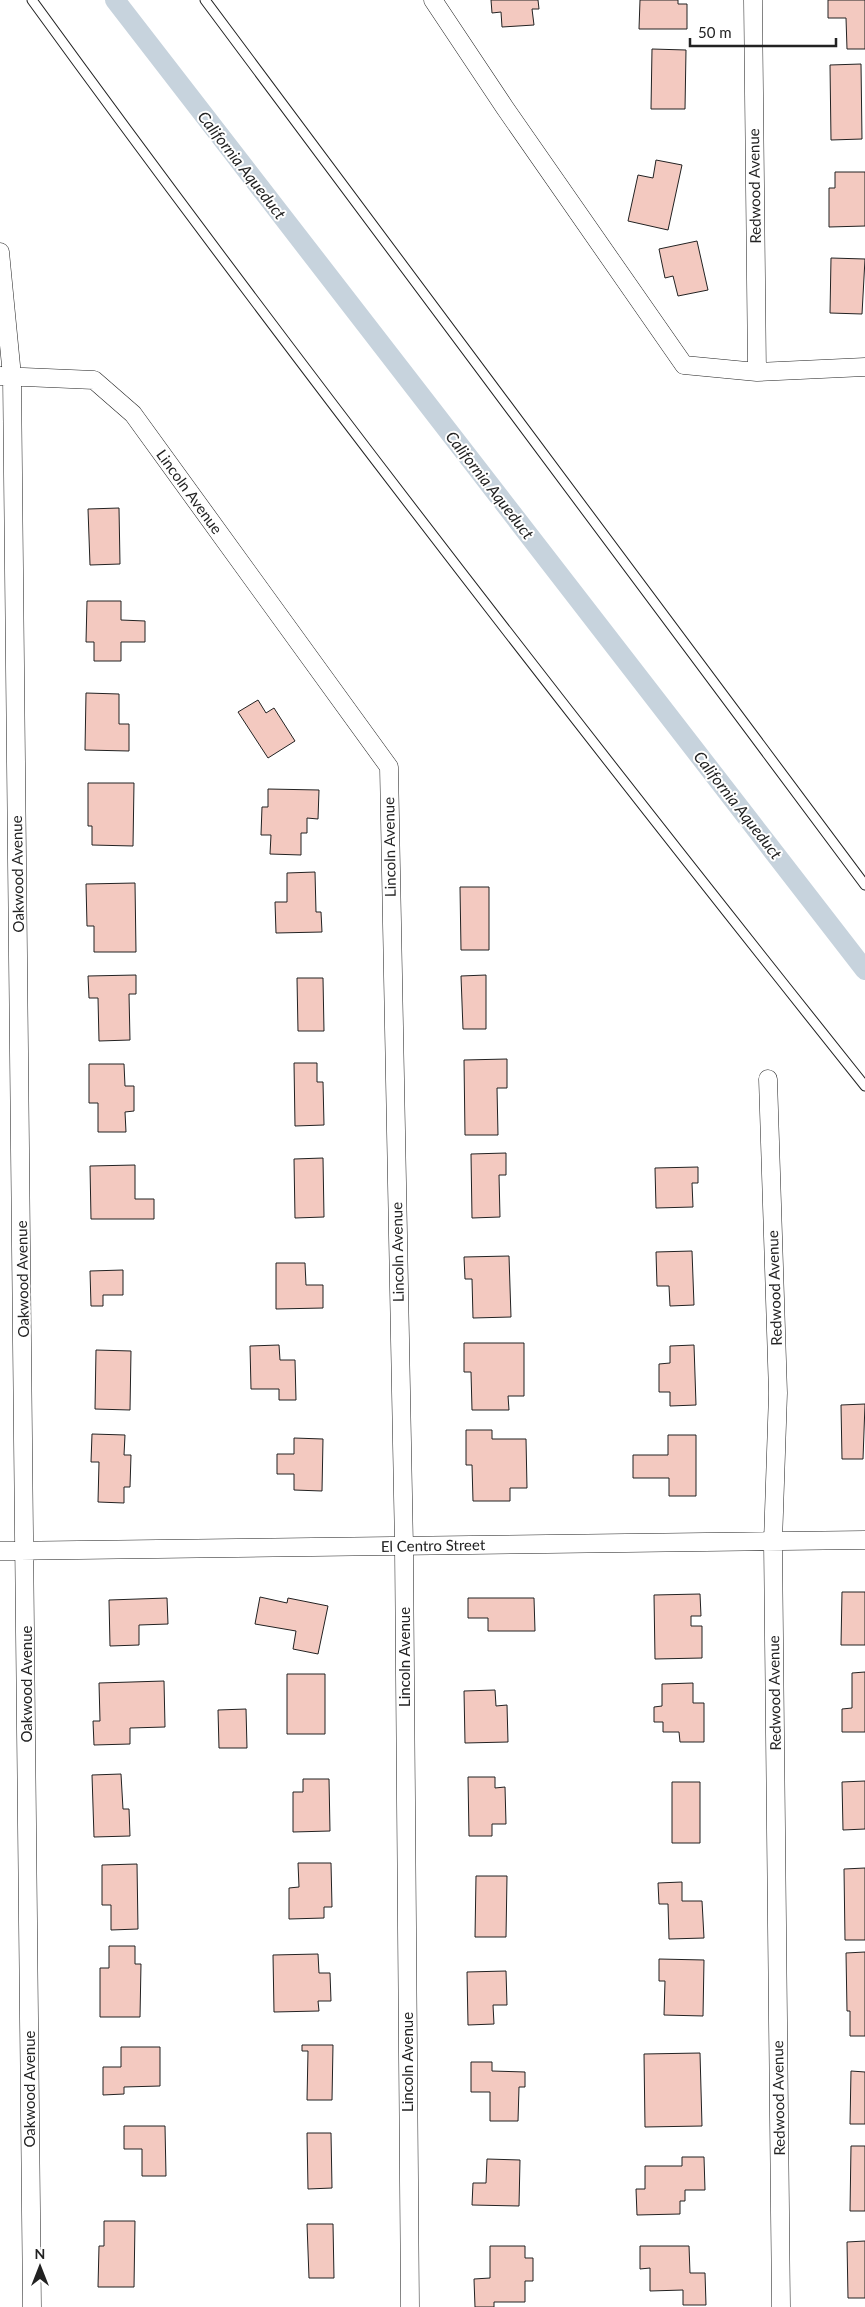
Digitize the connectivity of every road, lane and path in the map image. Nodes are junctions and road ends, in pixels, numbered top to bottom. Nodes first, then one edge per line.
1 (32, 0) edge
2 (205, 0) edge
3 (433, 0) edge
4 (753, 0) edge
5 (0, 252) edge
6 (865, 368) edge
7 (757, 372) junction
8 (6, 376) edge
9 (865, 885) edge
10 (768, 1079) dead end
11 (865, 1086) edge
12 (865, 1540) edge
13 (774, 1542) junction
14 (404, 1547) junction
15 (0, 1551) edge
16 (26, 1551) junction
17 (32, 2307) edge
18 (410, 2307) edge
19 (781, 2307) edge

1 - 11 lane
2 - 9 lane
3 - 7 street
4 - 7 street, Redwood Avenue
5 - 8 street, Oakwood Avenue
6 - 7 street
8 - 14 street, Lincoln Avenue
8 - 16 street, Oakwood Avenue
10 - 13 street, Redwood Avenue
12 - 13 street, El Centro Street
13 - 14 street, El Centro Street
13 - 19 street, Redwood Avenue
14 - 16 street, El Centro Street
14 - 18 street, Lincoln Avenue
15 - 16 street, El Centro Street
16 - 17 street, Oakwood Avenue

